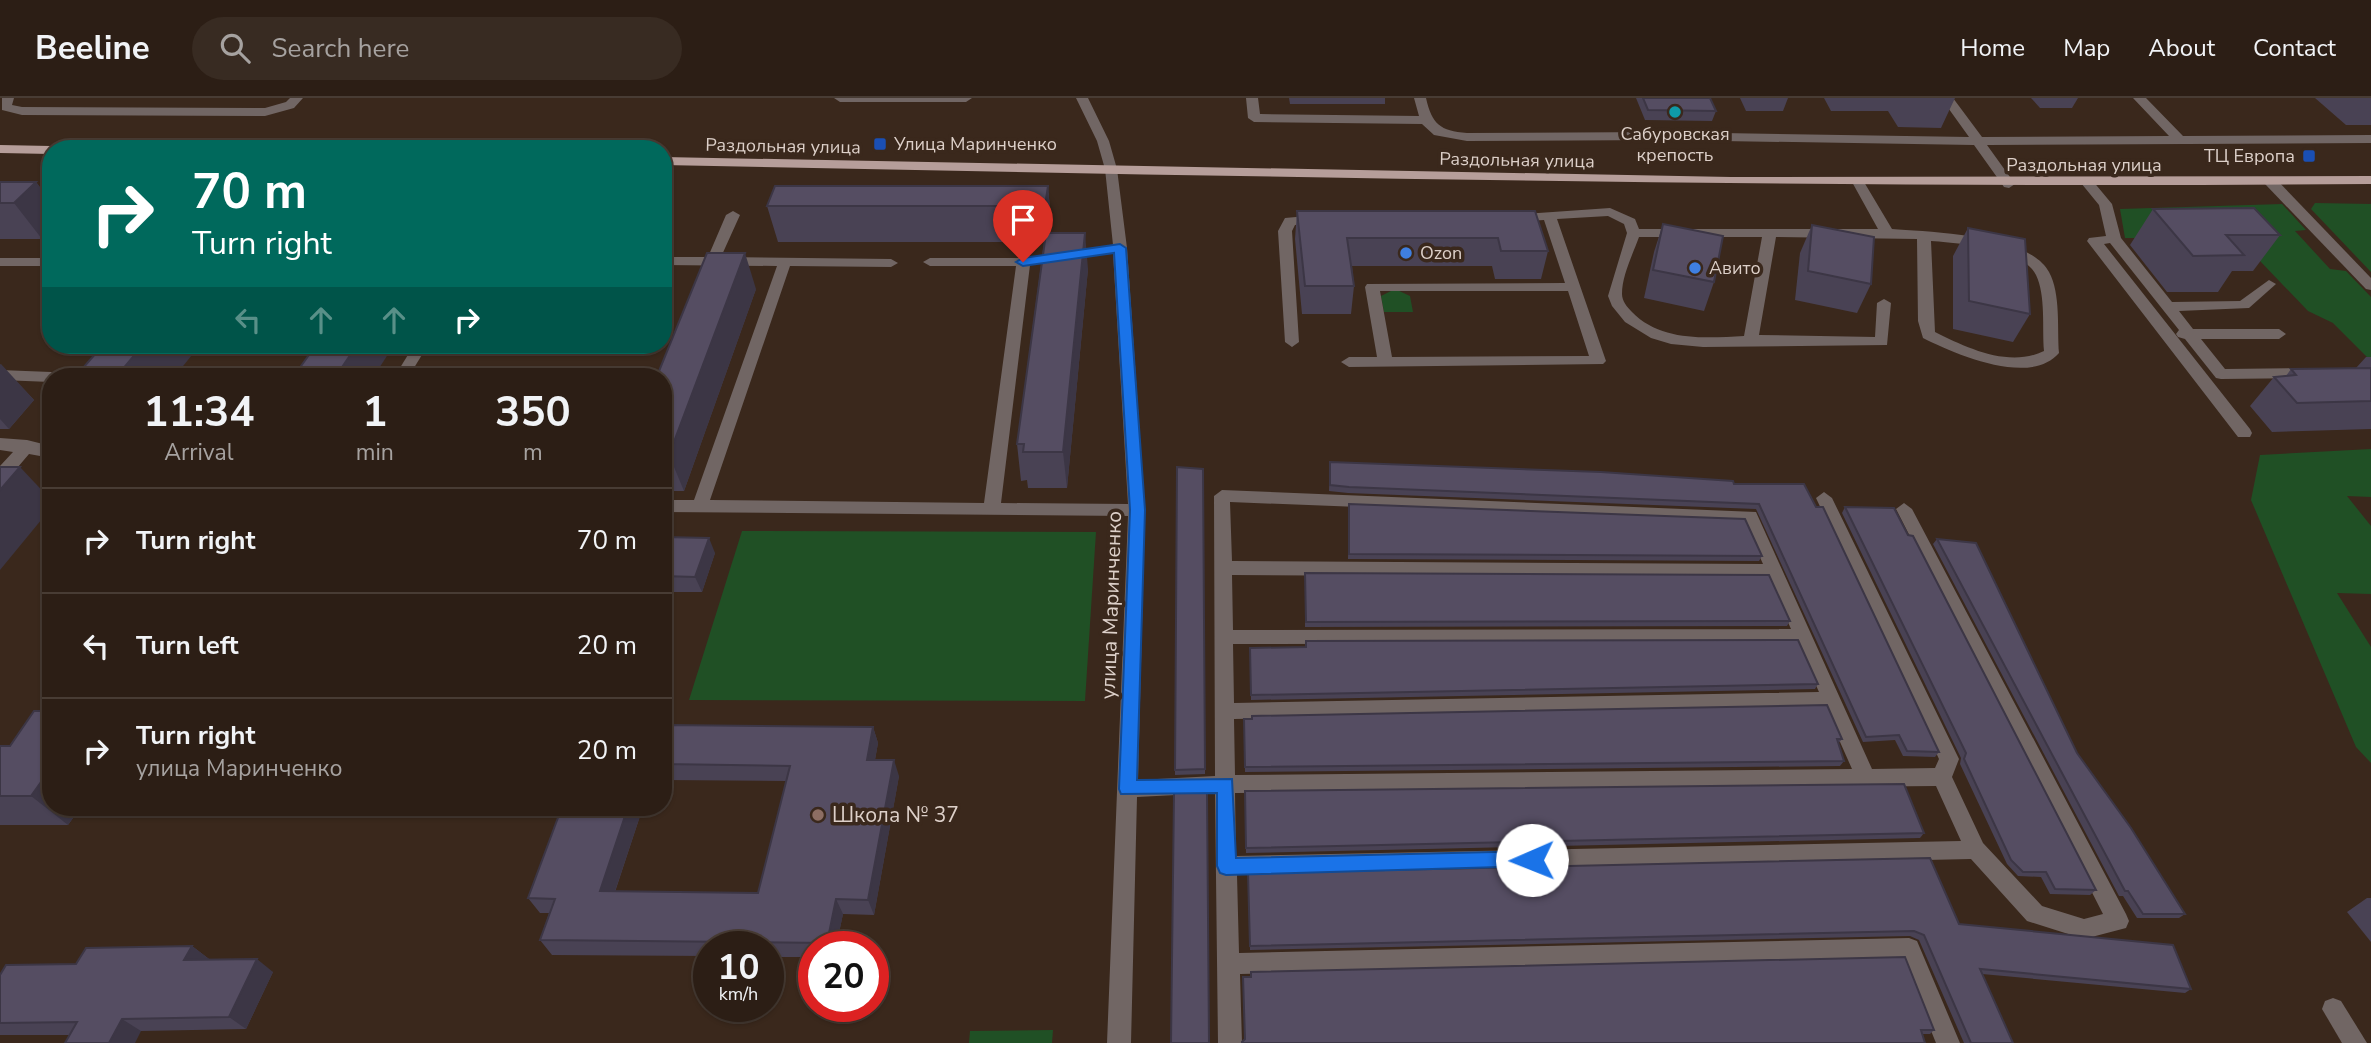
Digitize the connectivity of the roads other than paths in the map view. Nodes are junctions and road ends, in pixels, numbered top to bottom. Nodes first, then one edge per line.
1 (8, 98) edge
2 (297, 98) edge
3 (840, 98) edge
4 (966, 98) edge
5 (1082, 98) edge
6 (1252, 98) edge
7 (1420, 98) edge
8 (1947, 98) edge
9 (2139, 98) edge
10 (1424, 120) junction
11 (1657, 121) edge
12 (1663, 136) junction
13 (2179, 139) junction
14 (2371, 139) edge
15 (1979, 141) junction
16 (0, 149) edge
17 (42, 150) edge
18 (672, 161) edge
19 (1111, 169) junction
20 (2371, 180) edge
21 (2270, 181) junction
22 (1858, 182) junction
23 (2087, 183) junction
24 (2009, 184) junction
25 (733, 215) dead end
26 (1549, 215) junction
27 (1505, 218) edge
28 (1332, 219) edge
29 (1634, 233) junction
30 (1770, 233) junction
31 (1887, 233) junction
32 (1924, 236) junction
33 (2114, 239) junction
34 (1120, 248) junction
35 (672, 261) edge
36 (713, 261) junction
37 (0, 262) edge
38 (42, 262) edge
39 (785, 262) junction
40 (930, 262) dead end
41 (1023, 262) junction
42 (891, 263) dead end
43 (2269, 284) dead end
44 (2371, 286) edge
45 (1574, 288) junction
46 (1884, 303) dead end
47 (2167, 307) junction
48 (2165, 334) junction
49 (2189, 334) junction
50 (2279, 334) dead end
51 (1751, 340) junction
52 (1292, 342) dead end
53 (1349, 362) dead end
54 (1385, 362) junction
55 (2328, 372) edge
56 (2221, 374) junction
57 (0, 375) edge
58 (42, 377) edge
59 (2210, 390) junction
60 (2244, 433) dead end
61 (0, 444) edge
62 (27, 446) junction
63 (42, 450) edge
64 (0, 477) edge
65 (1824, 498) dead end
66 (672, 506) edge
67 (700, 506) junction
68 (992, 509) junction
69 (1904, 509) dead end
70 (1137, 510) junction
71 (1223, 568) junction
72 (1774, 571) junction
73 (1803, 636) junction
74 (1224, 638) junction
75 (1832, 700) junction
76 (1225, 711) junction
77 (1942, 777) junction
78 (1866, 778) junction
79 (1226, 784) junction
80 (1128, 789) junction
81 (1976, 850) junction
82 (1226, 866) junction
83 (1228, 964) junction
84 (2333, 1009) dead end
85 (1119, 1043) edge
86 (1230, 1043) edge
87 (1948, 1043) edge
88 (2355, 1043) edge

1 - 2 street
3 - 4 street
5 - 19 street, улица Маринченко
6 - 10 street
7 - 10 street
8 - 15 street
9 - 13 street
10 - 12 street
11 - 12 street
12 - 15 street
13 - 14 street
13 - 15 street
15 - 24 street
16 - 17 main road
18 - 19 main road, Раздольная улица
19 - 22 main road, Раздольная улица
19 - 34 street, улица Маринченко
20 - 21 main road, Раздольная улица
21 - 23 main road, Раздольная улица
21 - 44 street
22 - 24 main road, Раздольная улица
22 - 31 street
23 - 24 main road, Раздольная улица
23 - 33 street
25 - 36 street
26 - 27 street
26 - 29 street
26 - 45 street
28 - 52 street
29 - 30 street
29 - 51 street
30 - 31 street
30 - 51 street
31 - 32 street
32 - 32 street
33 - 47 street
33 - 48 street
34 - 41 street
34 - 70 street, улица Маринченко
35 - 36 street
36 - 39 street
37 - 38 street
39 - 42 street
39 - 67 street
40 - 41 street
41 - 68 street
43 - 47 street
45 - 54 street
45 - 54 street
46 - 51 street
47 - 49 street
48 - 49 street
48 - 59 street
49 - 50 street
49 - 56 street
53 - 54 street
55 - 56 street
56 - 59 street
57 - 58 street
59 - 60 street
61 - 62 street
62 - 63 street
62 - 64 street
65 - 77 street
66 - 67 street
67 - 68 street
68 - 70 street
69 - 81 street
70 - 80 street, улица Маринченко
71 - 72 street
71 - 72 street
71 - 74 street
72 - 73 street
73 - 74 street
73 - 75 street
74 - 76 street
75 - 76 street
75 - 78 street
76 - 79 street
77 - 78 street
77 - 81 street
78 - 79 street
79 - 80 street
79 - 82 street
80 - 85 street, улица Маринченко
81 - 82 street
82 - 83 street
83 - 86 street
83 - 87 street
84 - 88 street

